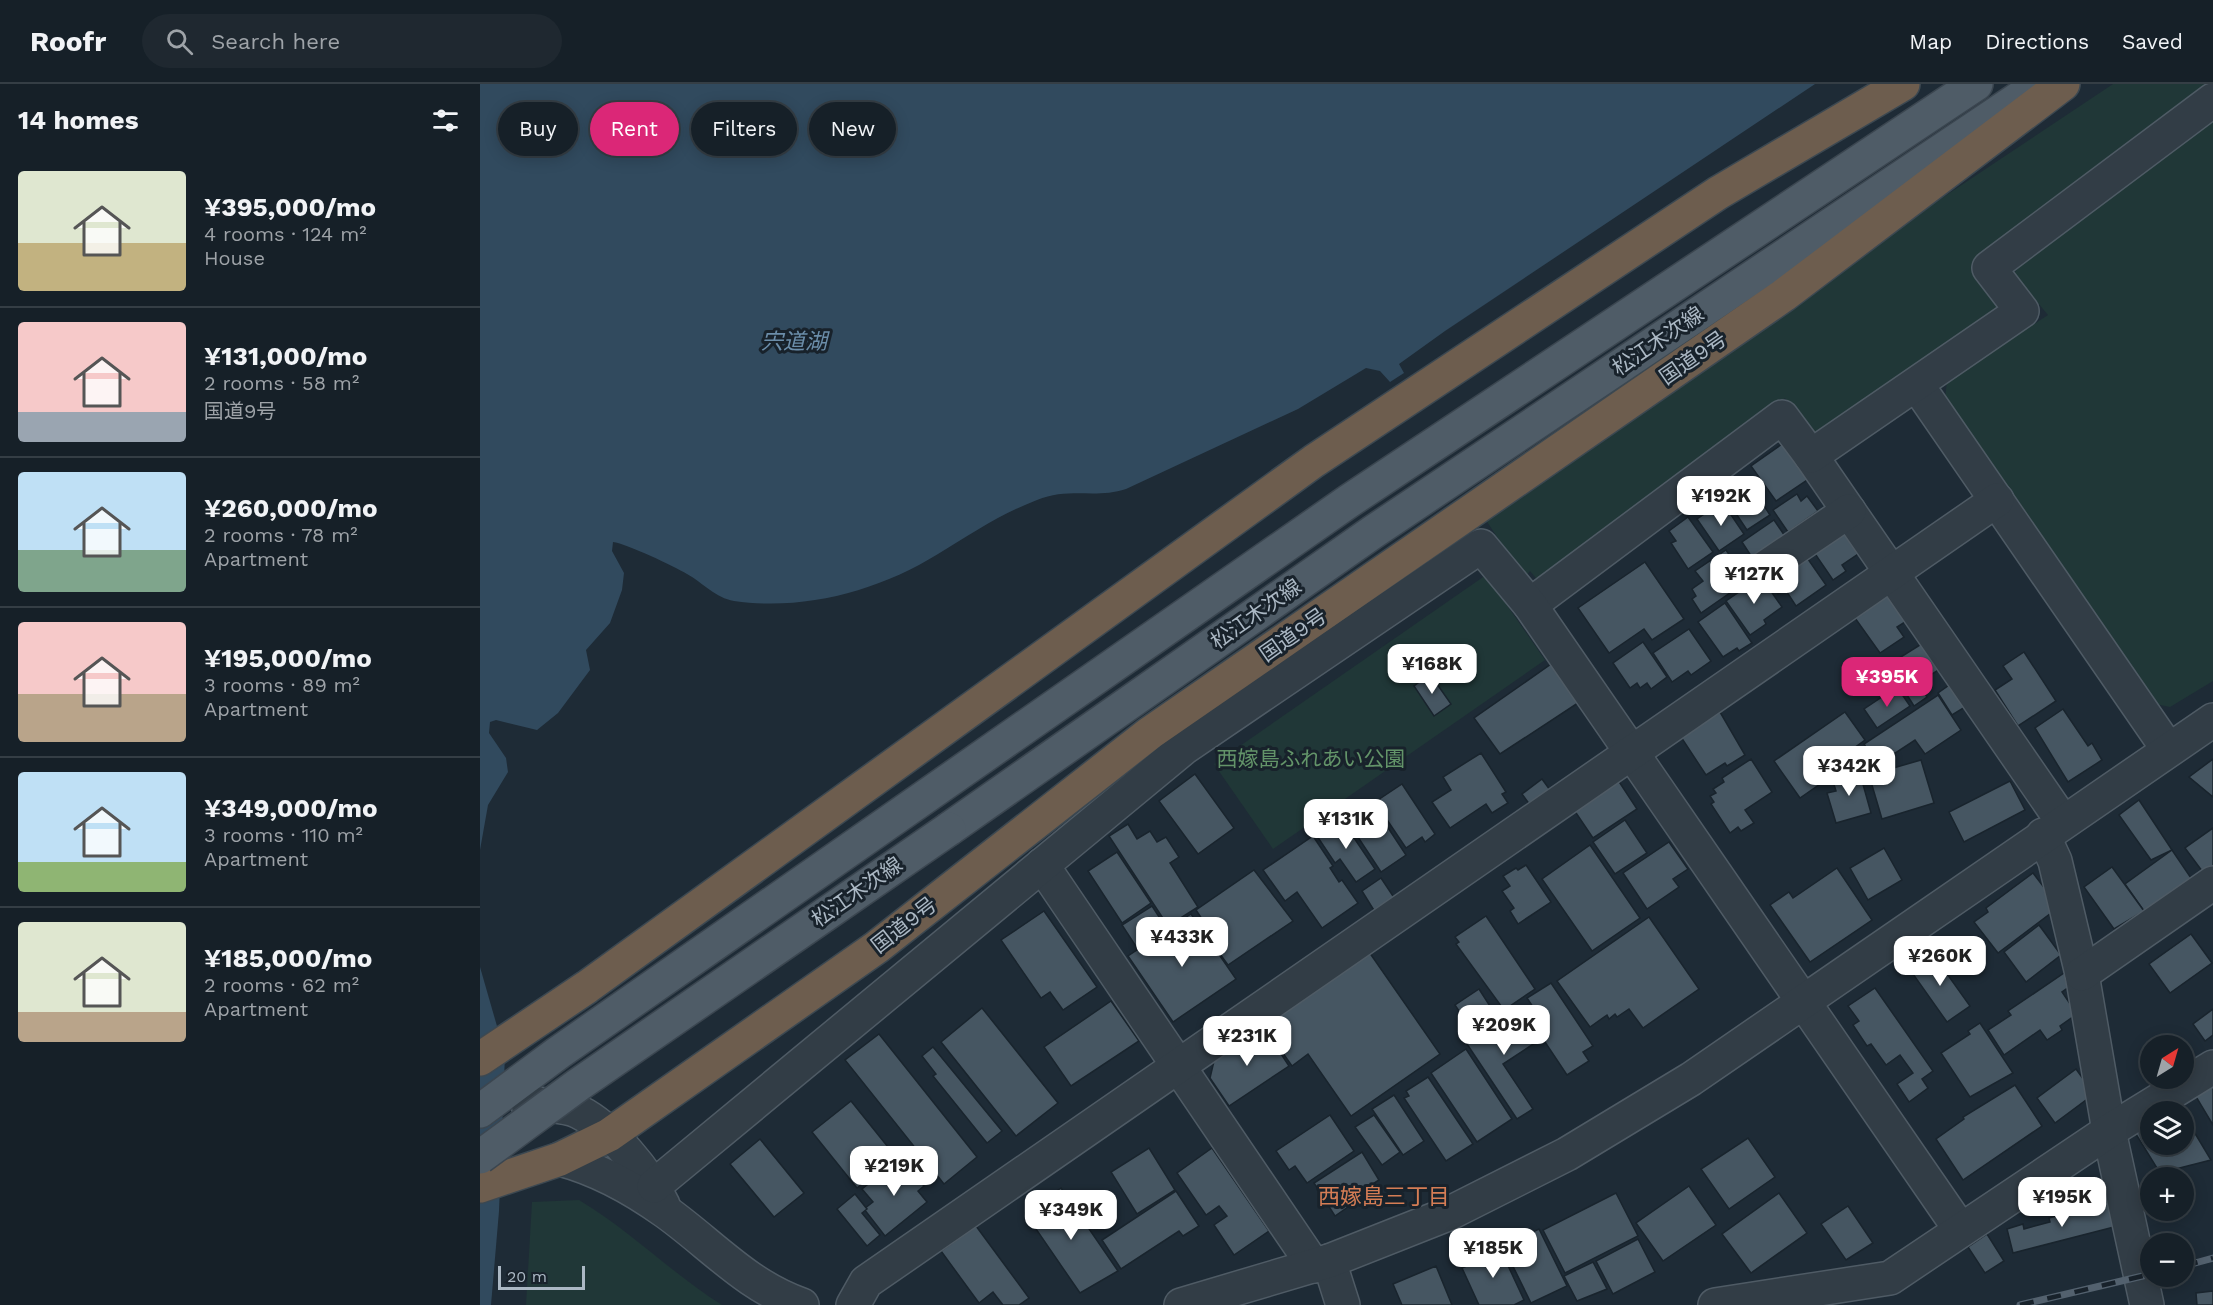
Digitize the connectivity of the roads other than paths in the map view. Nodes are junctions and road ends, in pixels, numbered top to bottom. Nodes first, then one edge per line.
1 (1903, 84) edge
2 (1976, 84) edge
3 (2040, 84) edge
4 (2063, 84) edge
5 (2213, 100) edge
6 (1917, 385) junction
7 (1811, 456) junction
8 (1997, 500) junction
9 (1849, 511) junction
10 (1760, 572) dead end
11 (1890, 572) junction
12 (1530, 605) junction
13 (2213, 720) edge
14 (2168, 749) junction
15 (1632, 752) junction
16 (2053, 829) junction
17 (1042, 865) junction
18 (2213, 883) edge
19 (2082, 974) junction
20 (1804, 1000) junction
21 (480, 1059) edge
22 (1179, 1063) junction
23 (2213, 1067) edge
24 (494, 1116) edge
25 (2109, 1131) junction
26 (609, 1135) junction
27 (480, 1138) edge
28 (480, 1157) edge
29 (560, 1159) junction
30 (480, 1186) edge
31 (660, 1199) junction
32 (1960, 1229) junction
33 (1322, 1263) junction
34 (802, 1305) edge
35 (853, 1305) edge
36 (1181, 1305) edge
37 (1343, 1305) edge
38 (1715, 1305) edge
39 (2147, 1305) edge

1 - 21 highway
2 - 24 main road, 松江木次線
3 - 28 main road, 松江木次線, bridge
4 - 26 highway, 国道9号
5 - 6 street
6 - 7 street
6 - 8 street
7 - 9 street
7 - 12 street
8 - 11 street
8 - 14 street
9 - 10 street
9 - 11 street
11 - 15 street
11 - 16 street
12 - 15 street
12 - 17 street
13 - 14 street
14 - 16 street
15 - 20 street
15 - 22 street
16 - 19 street
16 - 20 street
17 - 22 street
17 - 31 street
18 - 19 street
19 - 25 street
20 - 32 street
20 - 33 street
22 - 33 street
22 - 35 street
23 - 25 street
24 - 26 street
24 - 27 street
25 - 32 street
25 - 39 street
26 - 29 highway, 国道9号
26 - 31 street
29 - 30 highway, 国道9号
29 - 31 street
31 - 34 street
32 - 38 street
33 - 36 street
33 - 37 street

